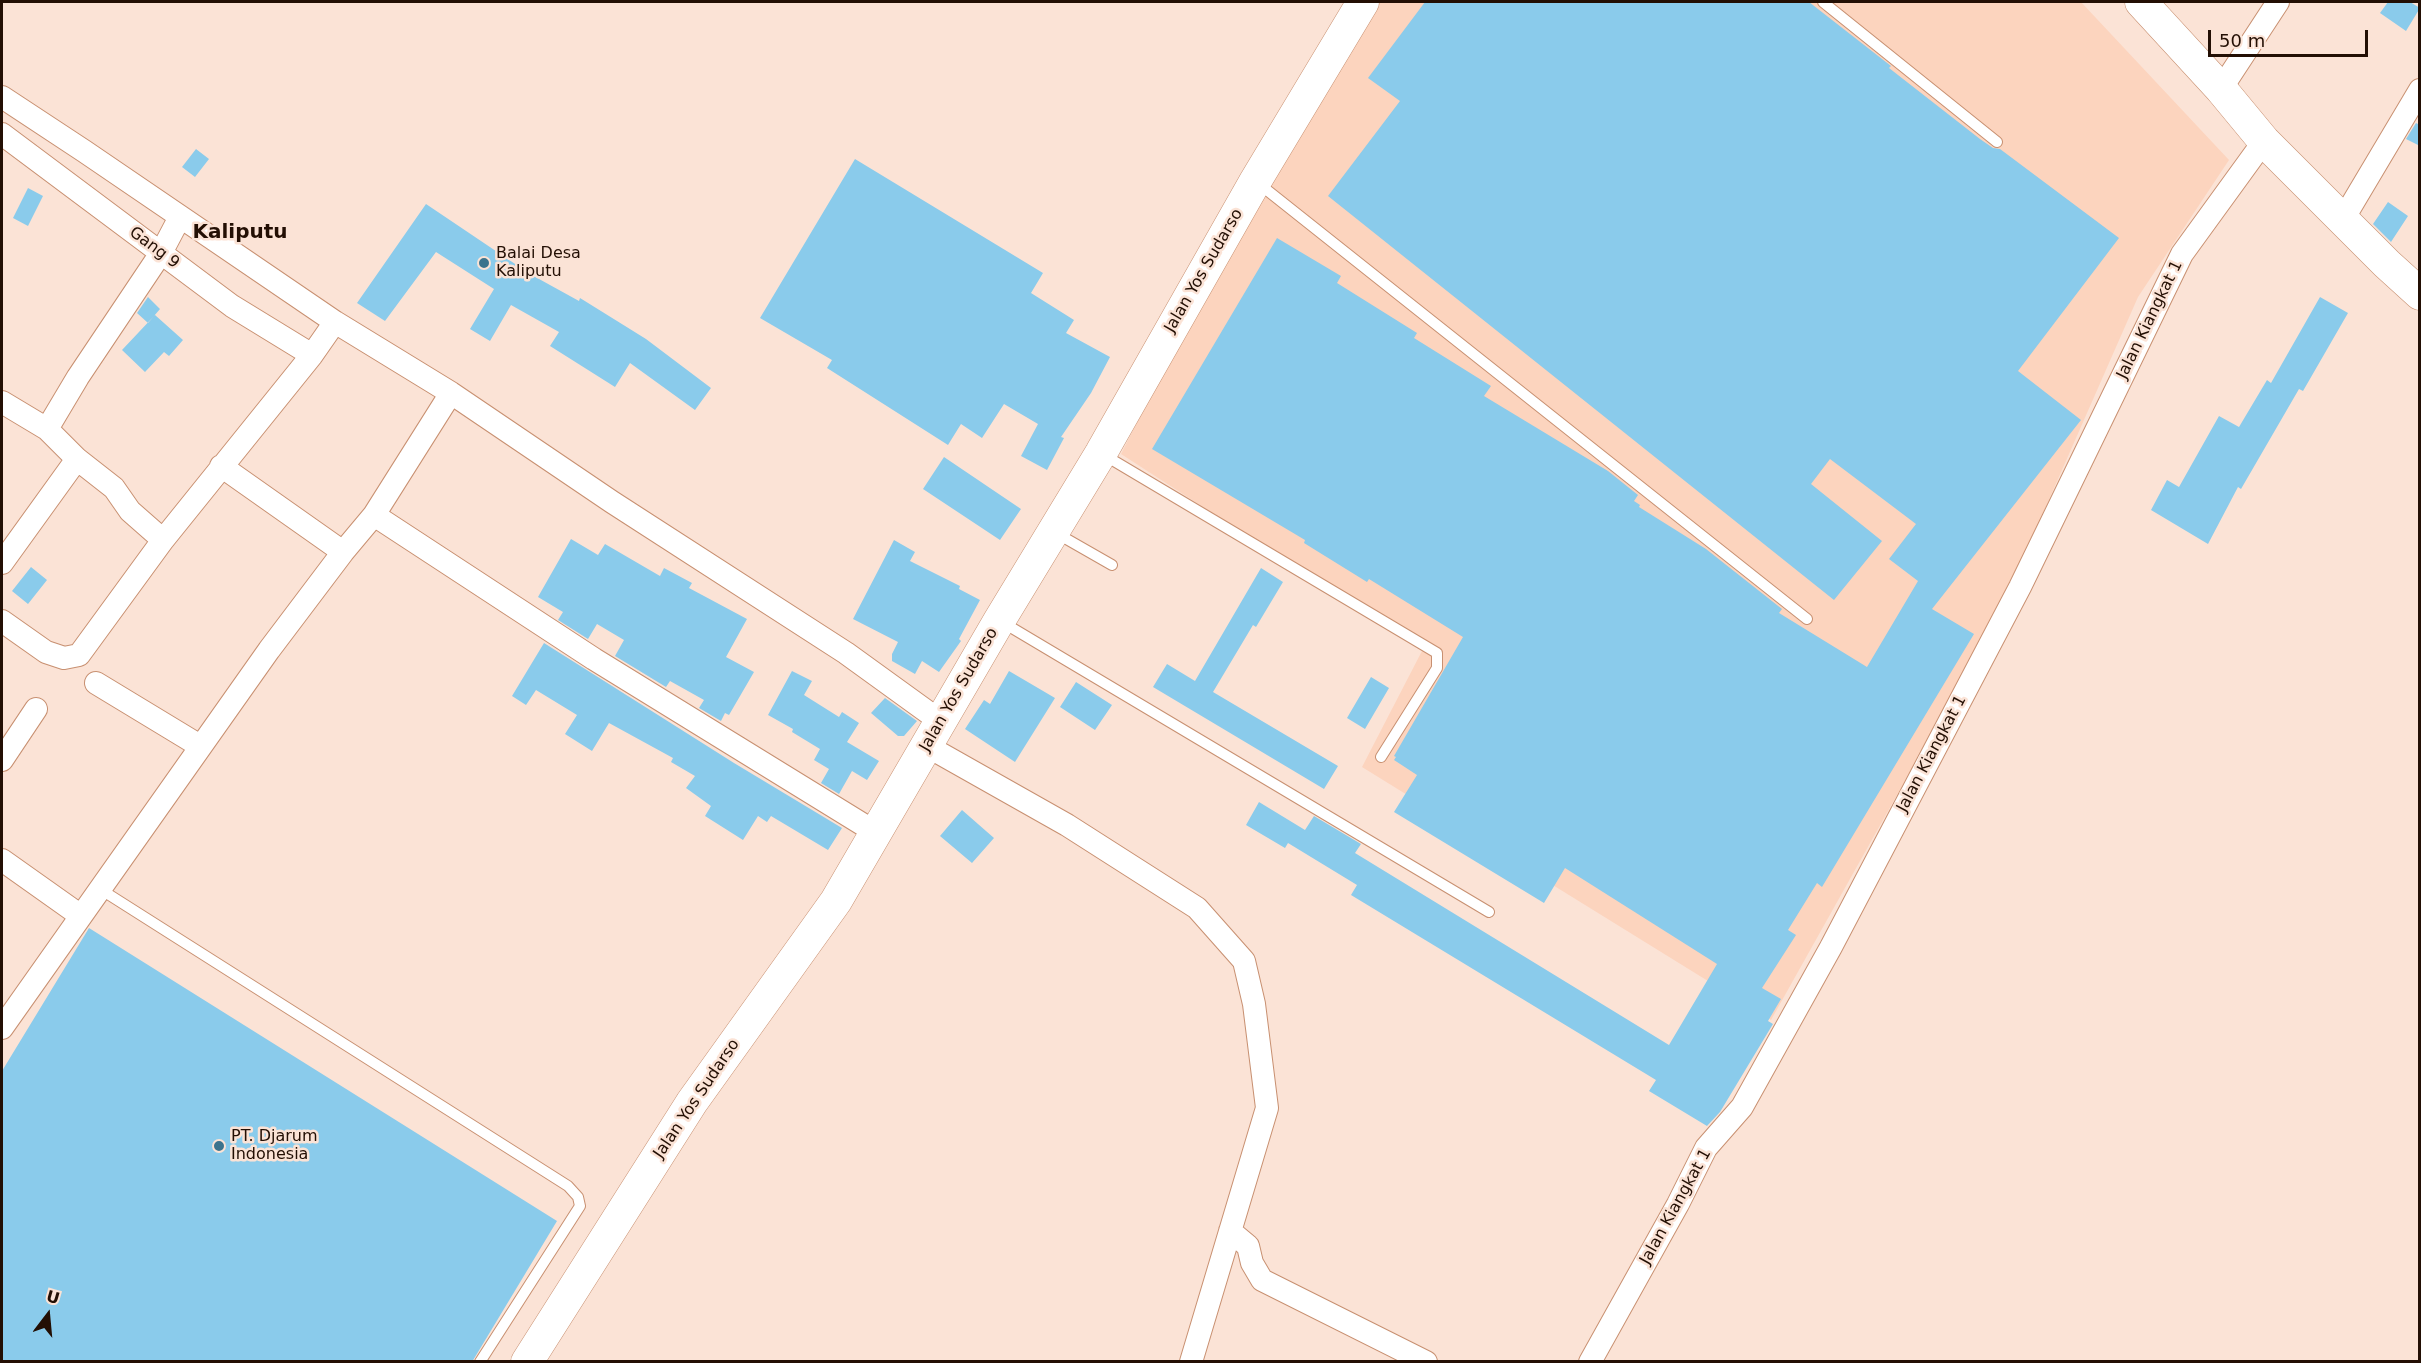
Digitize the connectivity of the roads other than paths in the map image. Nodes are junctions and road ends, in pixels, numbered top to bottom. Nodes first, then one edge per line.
1 (1363, 2) edge
2 (1823, 2) edge
3 (2141, 2) edge
4 (2278, 2) edge
5 (2221, 89) junction
6 (2420, 90) edge
7 (2, 97) edge
8 (2, 134) edge
9 (2264, 141) junction
10 (1997, 142) dead end
11 (1256, 180) junction
12 (180, 217) junction
13 (2342, 221) junction
14 (161, 253) junction
15 (2420, 294) edge
16 (334, 322) junction
17 (312, 355) junction
18 (451, 393) junction
19 (2, 402) edge
20 (47, 429) junction
21 (1101, 453) junction
22 (77, 459) junction
23 (221, 466) junction
24 (374, 515) junction
25 (1053, 531) junction
26 (163, 540) junction
27 (343, 552) junction
28 (2, 563) edge
29 (1112, 565) dead end
30 (1807, 619) dead end
31 (2, 621) edge
32 (999, 621) junction
33 (96, 683) dead end
34 (36, 709) dead end
35 (933, 733) junction
36 (200, 746) junction
37 (1381, 756) dead end
38 (2, 760) edge
39 (875, 832) junction
40 (2, 860) edge
41 (100, 889) junction
42 (1489, 912) dead end
43 (81, 916) junction
44 (2, 1028) edge
45 (1230, 1231) junction
46 (480, 1362) edge
47 (527, 1362) edge
48 (1191, 1362) edge
49 (1426, 1362) edge
50 (1590, 1362) edge

1 - 11 street, Jalan Yos Sudarso
2 - 10 lane
3 - 5 street
4 - 5 street
5 - 9 street
6 - 13 street
7 - 12 street
8 - 14 street, Gang 9
9 - 13 street
9 - 50 street, Jalan Kiangkat 1
11 - 21 street, Jalan Yos Sudarso
11 - 30 lane
12 - 14 street
12 - 16 street
13 - 15 street
14 - 17 street, Gang 9
14 - 20 street
16 - 17 street
16 - 18 street
17 - 23 street
18 - 24 street
18 - 35 street
19 - 20 street
20 - 22 street
21 - 25 street, Jalan Yos Sudarso
21 - 37 lane
22 - 26 street
22 - 28 street
23 - 26 street
23 - 27 street
24 - 27 street
24 - 39 street
25 - 29 lane
25 - 32 street, Jalan Yos Sudarso
26 - 31 street
27 - 36 street
32 - 35 street, Jalan Yos Sudarso
32 - 42 lane
33 - 36 street
34 - 38 street
35 - 39 street, Jalan Yos Sudarso
35 - 45 street
36 - 41 street
39 - 47 street, Jalan Yos Sudarso
40 - 43 street
41 - 43 street
41 - 46 lane
43 - 44 street
45 - 48 street
45 - 49 street

